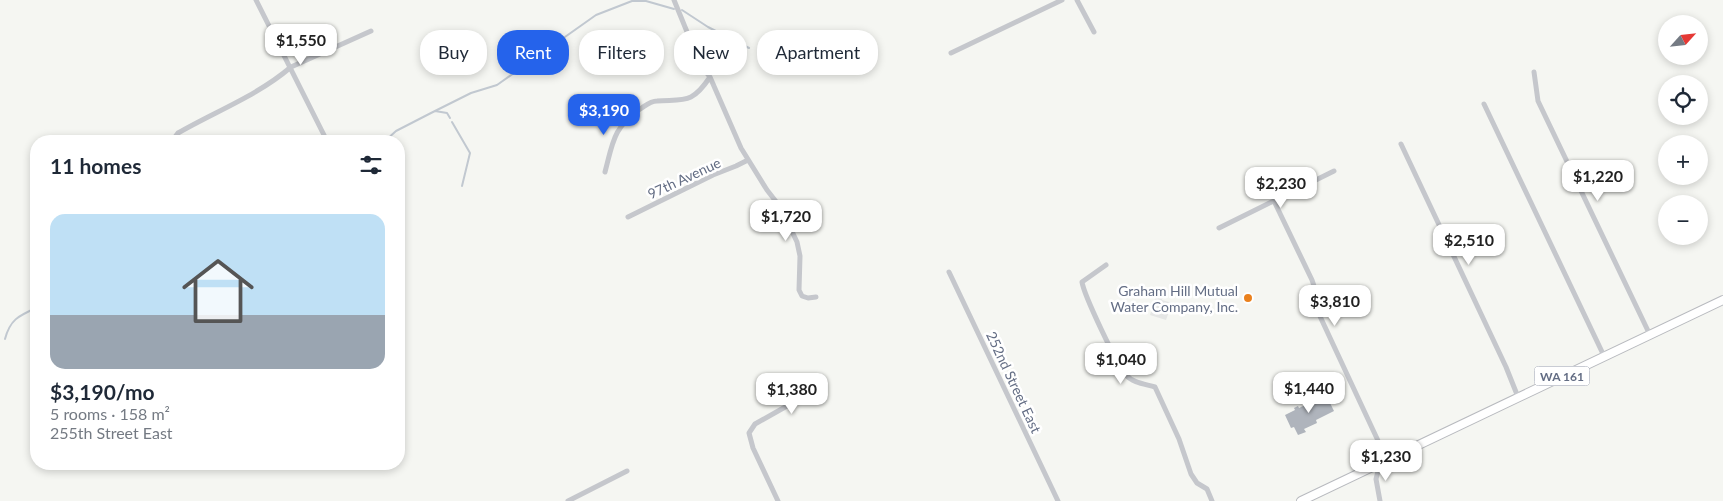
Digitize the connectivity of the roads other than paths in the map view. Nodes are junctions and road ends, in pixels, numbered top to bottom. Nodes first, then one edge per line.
1 (256, 0) edge
2 (674, 0) edge
3 (1062, 0) edge
4 (1077, 0) edge
5 (371, 31) dead end
6 (1094, 32) dead end
7 (951, 53) dead end
8 (291, 67) junction
9 (1534, 72) dead end
10 (710, 77) junction
11 (1484, 104) dead end
12 (176, 135) edge
13 (323, 135) edge
14 (1401, 144) dead end
15 (748, 160) junction
16 (1334, 171) dead end
17 (605, 172) dead end
18 (1274, 201) junction
19 (628, 217) dead end
20 (1219, 228) dead end
21 (1106, 265) dead end
22 (949, 272) dead end
23 (816, 297) dead end
24 (1723, 300) edge
25 (1650, 335) junction
26 (1604, 356) junction
27 (797, 385) dead end
28 (1518, 397) junction
29 (1384, 461) junction
30 (627, 471) dead end
31 (568, 501) edge
32 (778, 501) edge
33 (1058, 501) edge
34 (1212, 501) edge
35 (1301, 501) edge
36 (1380, 501) edge

1 - 8 street
2 - 10 street
3 - 7 street
4 - 6 street
5 - 8 street
8 - 12 street
8 - 13 street
9 - 25 street
10 - 15 street
10 - 17 street
11 - 26 street
14 - 28 street
15 - 19 street, 97th Avenue
15 - 23 street
16 - 18 street
18 - 20 street
18 - 29 street
21 - 34 street
22 - 33 street, 252nd Street East
24 - 25 main road, WA 161
25 - 26 main road, WA 161
26 - 28 main road, WA 161
27 - 32 street
28 - 29 main road, WA 161
29 - 35 main road, WA 161
29 - 36 street
30 - 31 street

